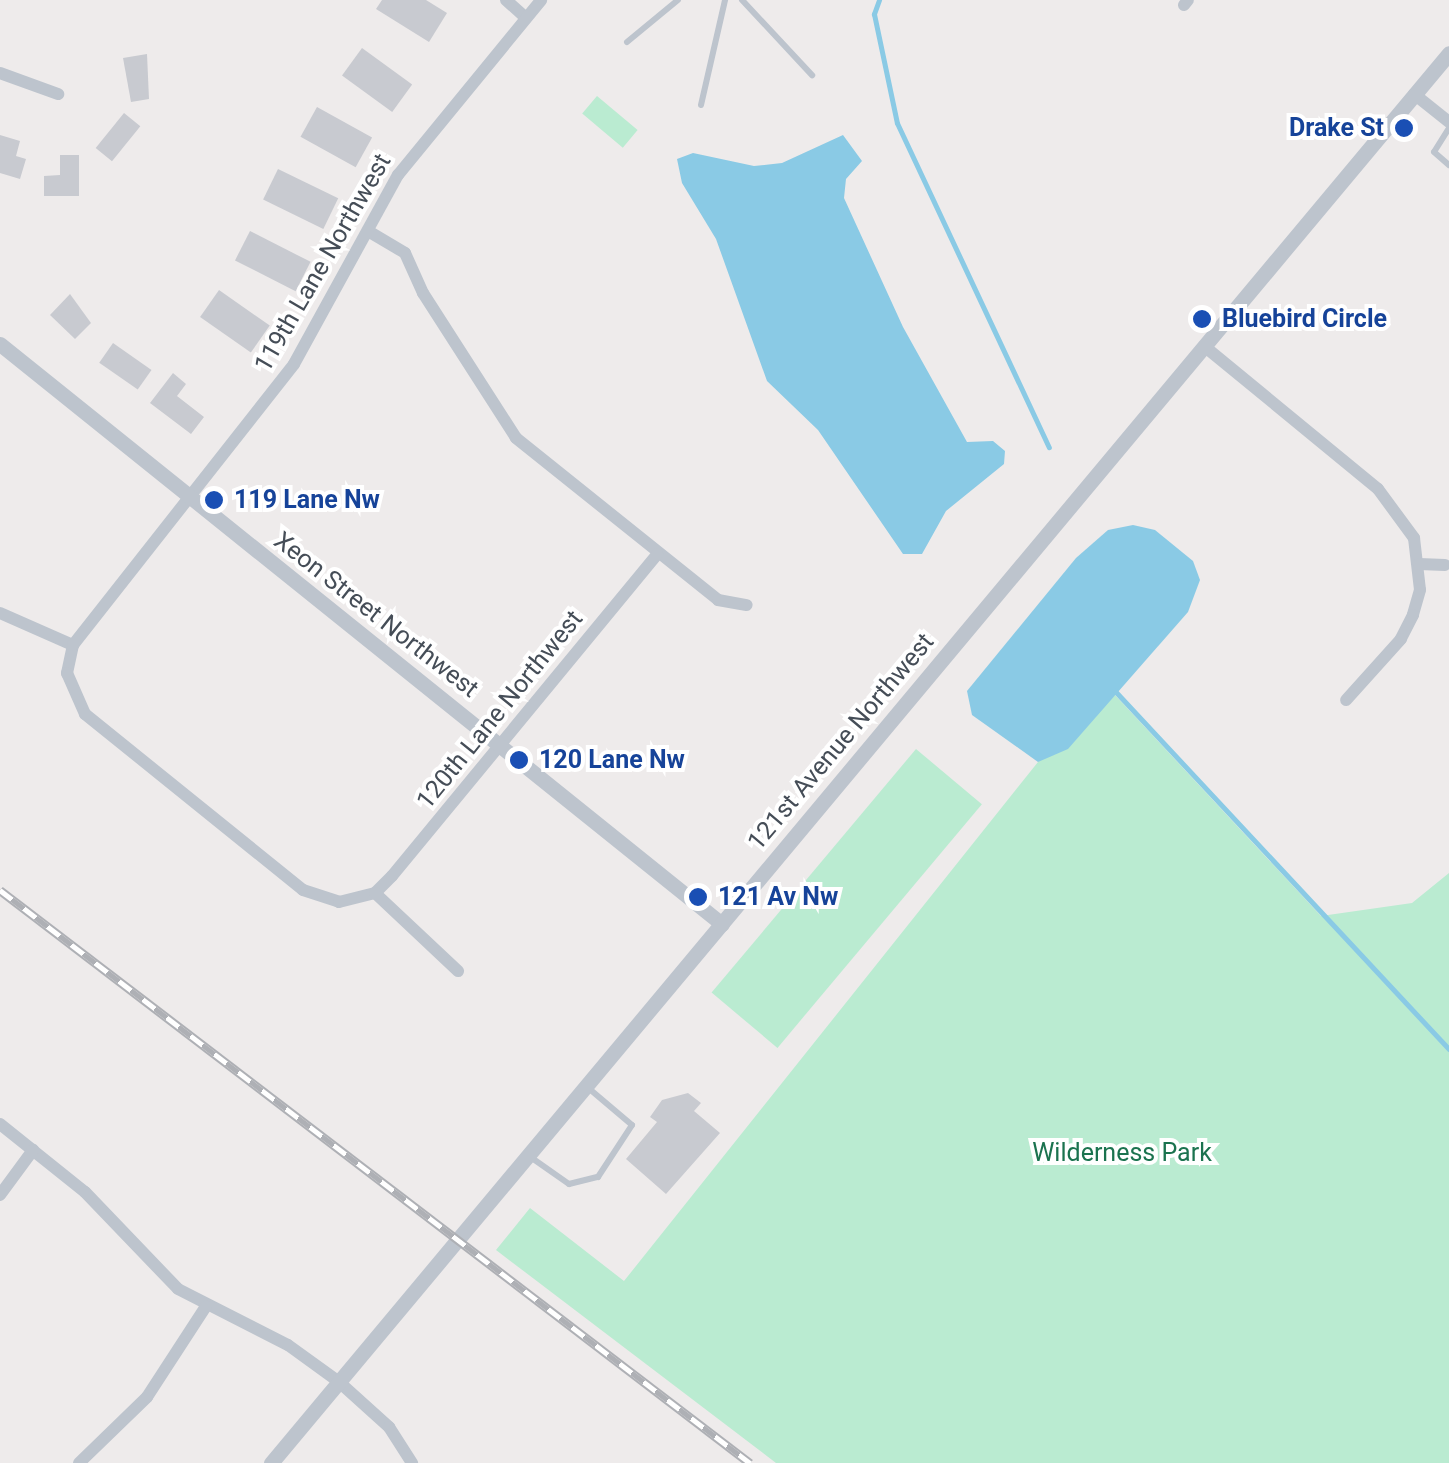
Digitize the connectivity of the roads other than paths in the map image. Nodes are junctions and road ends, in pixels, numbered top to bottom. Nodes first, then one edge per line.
1 (506, 0) edge
2 (541, 0) edge
3 (678, 0) edge
4 (724, 0) edge
5 (742, 0) edge
6 (526, 18) junction
7 (627, 42) dead end
8 (1449, 53) edge
9 (0, 72) edge
10 (812, 76) dead end
11 (58, 94) dead end
12 (1414, 94) junction
13 (701, 105) dead end
14 (1449, 125) edge
15 (1449, 165) edge
16 (368, 231) junction
17 (0, 344) edge
18 (1204, 346) junction
19 (189, 499) junction
20 (657, 554) junction
21 (1420, 564) junction
22 (1445, 565) dead end
23 (748, 605) dead end
24 (0, 612) edge
25 (73, 645) junction
26 (1346, 700) dead end
27 (502, 745) junction
28 (375, 893) junction
29 (722, 924) junction
30 (458, 971) dead end
31 (585, 1086) junction
32 (0, 1124) edge
33 (33, 1150) junction
34 (528, 1155) junction
35 (0, 1195) edge
36 (206, 1306) junction
37 (338, 1381) junction
38 (79, 1463) edge
39 (271, 1463) edge
40 (412, 1463) edge

1 - 6 street
2 - 6 street, 119th Lane Northwest
3 - 7 lane
4 - 13 lane
5 - 10 lane
6 - 16 street, 119th Lane Northwest
8 - 12 street, 121st Avenue Northwest
9 - 11 street
12 - 14 street
12 - 18 street, 121st Avenue Northwest
14 - 15 lane
16 - 19 street, 119th Lane Northwest
16 - 20 street
17 - 19 street, Xeon Street Northwest
18 - 21 street
18 - 29 street, 121st Avenue Northwest
19 - 25 street, 119th Lane Northwest
19 - 27 street, Xeon Street Northwest
20 - 23 street
20 - 27 street, 120th Lane Northwest
21 - 22 street
21 - 26 street
24 - 25 street
25 - 28 street
27 - 28 street, 120th Lane Northwest
27 - 29 street, Xeon Street Northwest
28 - 30 street
29 - 31 street, 121st Avenue Northwest
31 - 34 street, 121st Avenue Northwest
31 - 34 lane
32 - 33 street
33 - 35 street
33 - 36 street
34 - 37 street, 121st Avenue Northwest
36 - 37 street
36 - 38 street
37 - 39 street, 121st Avenue Northwest
37 - 40 street

